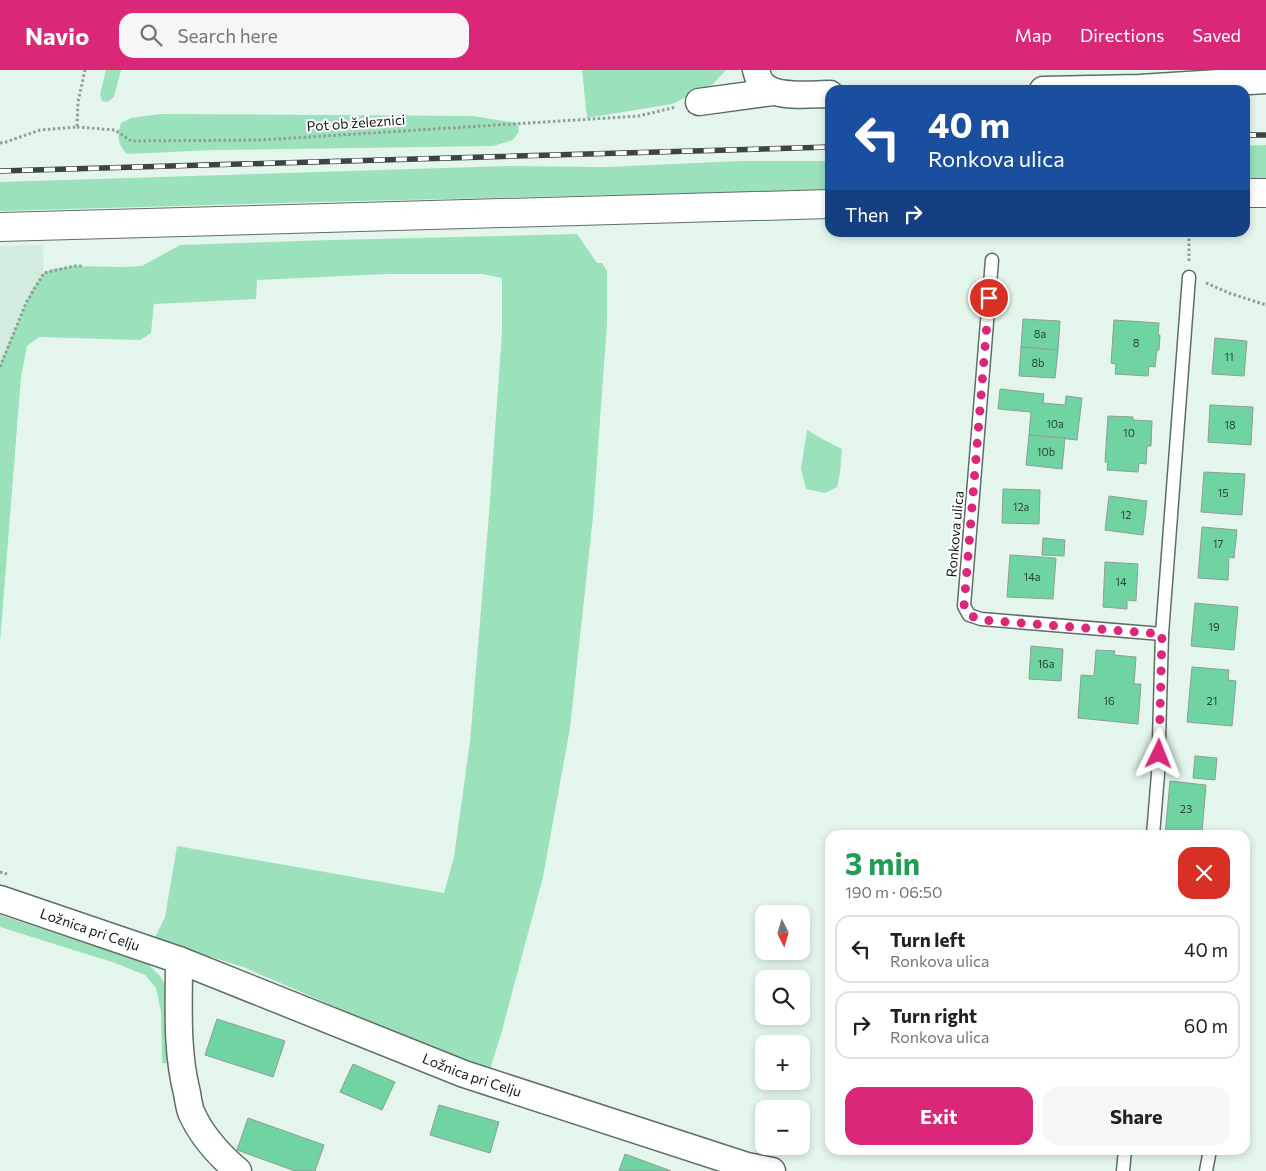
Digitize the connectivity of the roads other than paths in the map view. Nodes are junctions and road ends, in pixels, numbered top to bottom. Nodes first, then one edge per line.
1 (756, 70) edge
2 (1266, 80) edge
3 (1187, 85) edge
4 (773, 92) junction
5 (825, 94) edge
6 (698, 102) road end
7 (1266, 192) edge
8 (1250, 193) edge
9 (825, 204) edge
10 (0, 227) edge
11 (992, 260) dead end
12 (1189, 277) road end
13 (1162, 634) junction
14 (1153, 830) edge
15 (0, 899) edge
16 (179, 960) junction
17 (1125, 1155) edge
18 (1209, 1155) edge
19 (238, 1171) edge
20 (772, 1171) edge
21 (1123, 1171) edge
22 (1206, 1171) edge

1 - 4 street
2 - 3 street
4 - 5 street
4 - 6 street
7 - 8 main road
9 - 10 main road
11 - 13 lane, Ronkova ulica
12 - 13 lane
13 - 14 lane
15 - 16 street, Ložnica pri Celju
16 - 19 street
16 - 20 street, Ložnica pri Celju
17 - 21 lane
18 - 22 lane

